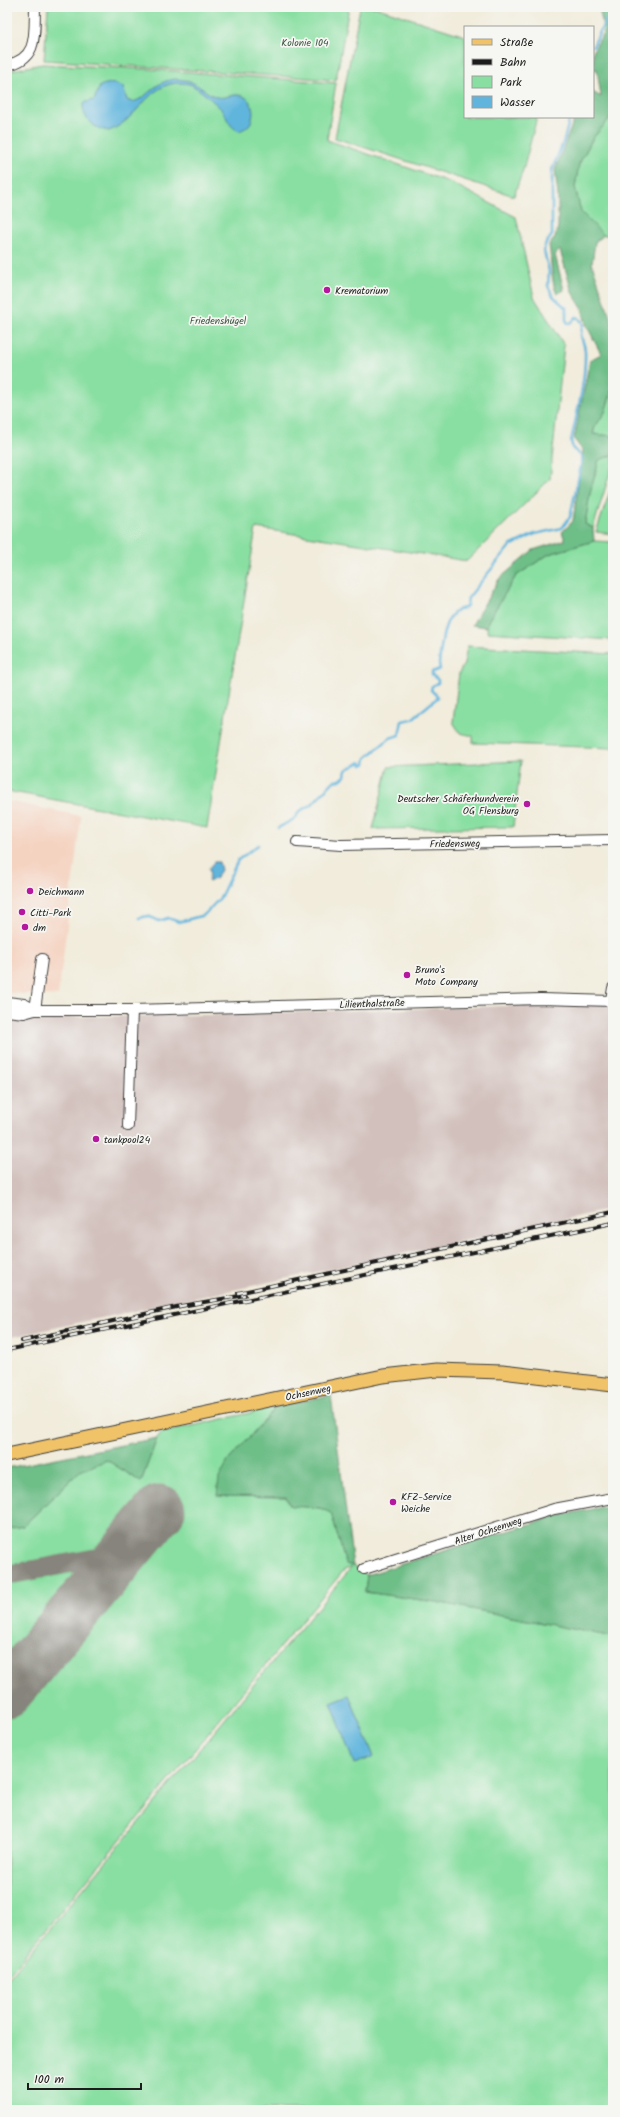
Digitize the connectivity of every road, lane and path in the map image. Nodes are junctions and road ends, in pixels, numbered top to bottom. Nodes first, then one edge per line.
1 (35, 7) edge
2 (7, 65) edge
3 (613, 840) edge
4 (297, 842) dead end
5 (42, 959) dead end
6 (613, 988) edge
7 (612, 1000) edge
8 (7, 1002) edge
9 (35, 1010) junction
10 (132, 1010) junction
11 (7, 1011) edge
12 (128, 1126) dead end
13 (613, 1385) edge
14 (7, 1456) edge
15 (613, 1498) edge
16 (364, 1569) dead end

1 - 2 street
3 - 4 street, Friedensweg
5 - 9 street
6 - 7 street
7 - 10 street, Lilienthalstraße
8 - 9 street, Lilienthalstraße
9 - 10 street, Lilienthalstraße
9 - 11 street, Lilienthalstraße
10 - 12 street
13 - 14 main road, Ochsenweg
15 - 16 street, Alter Ochsenweg

